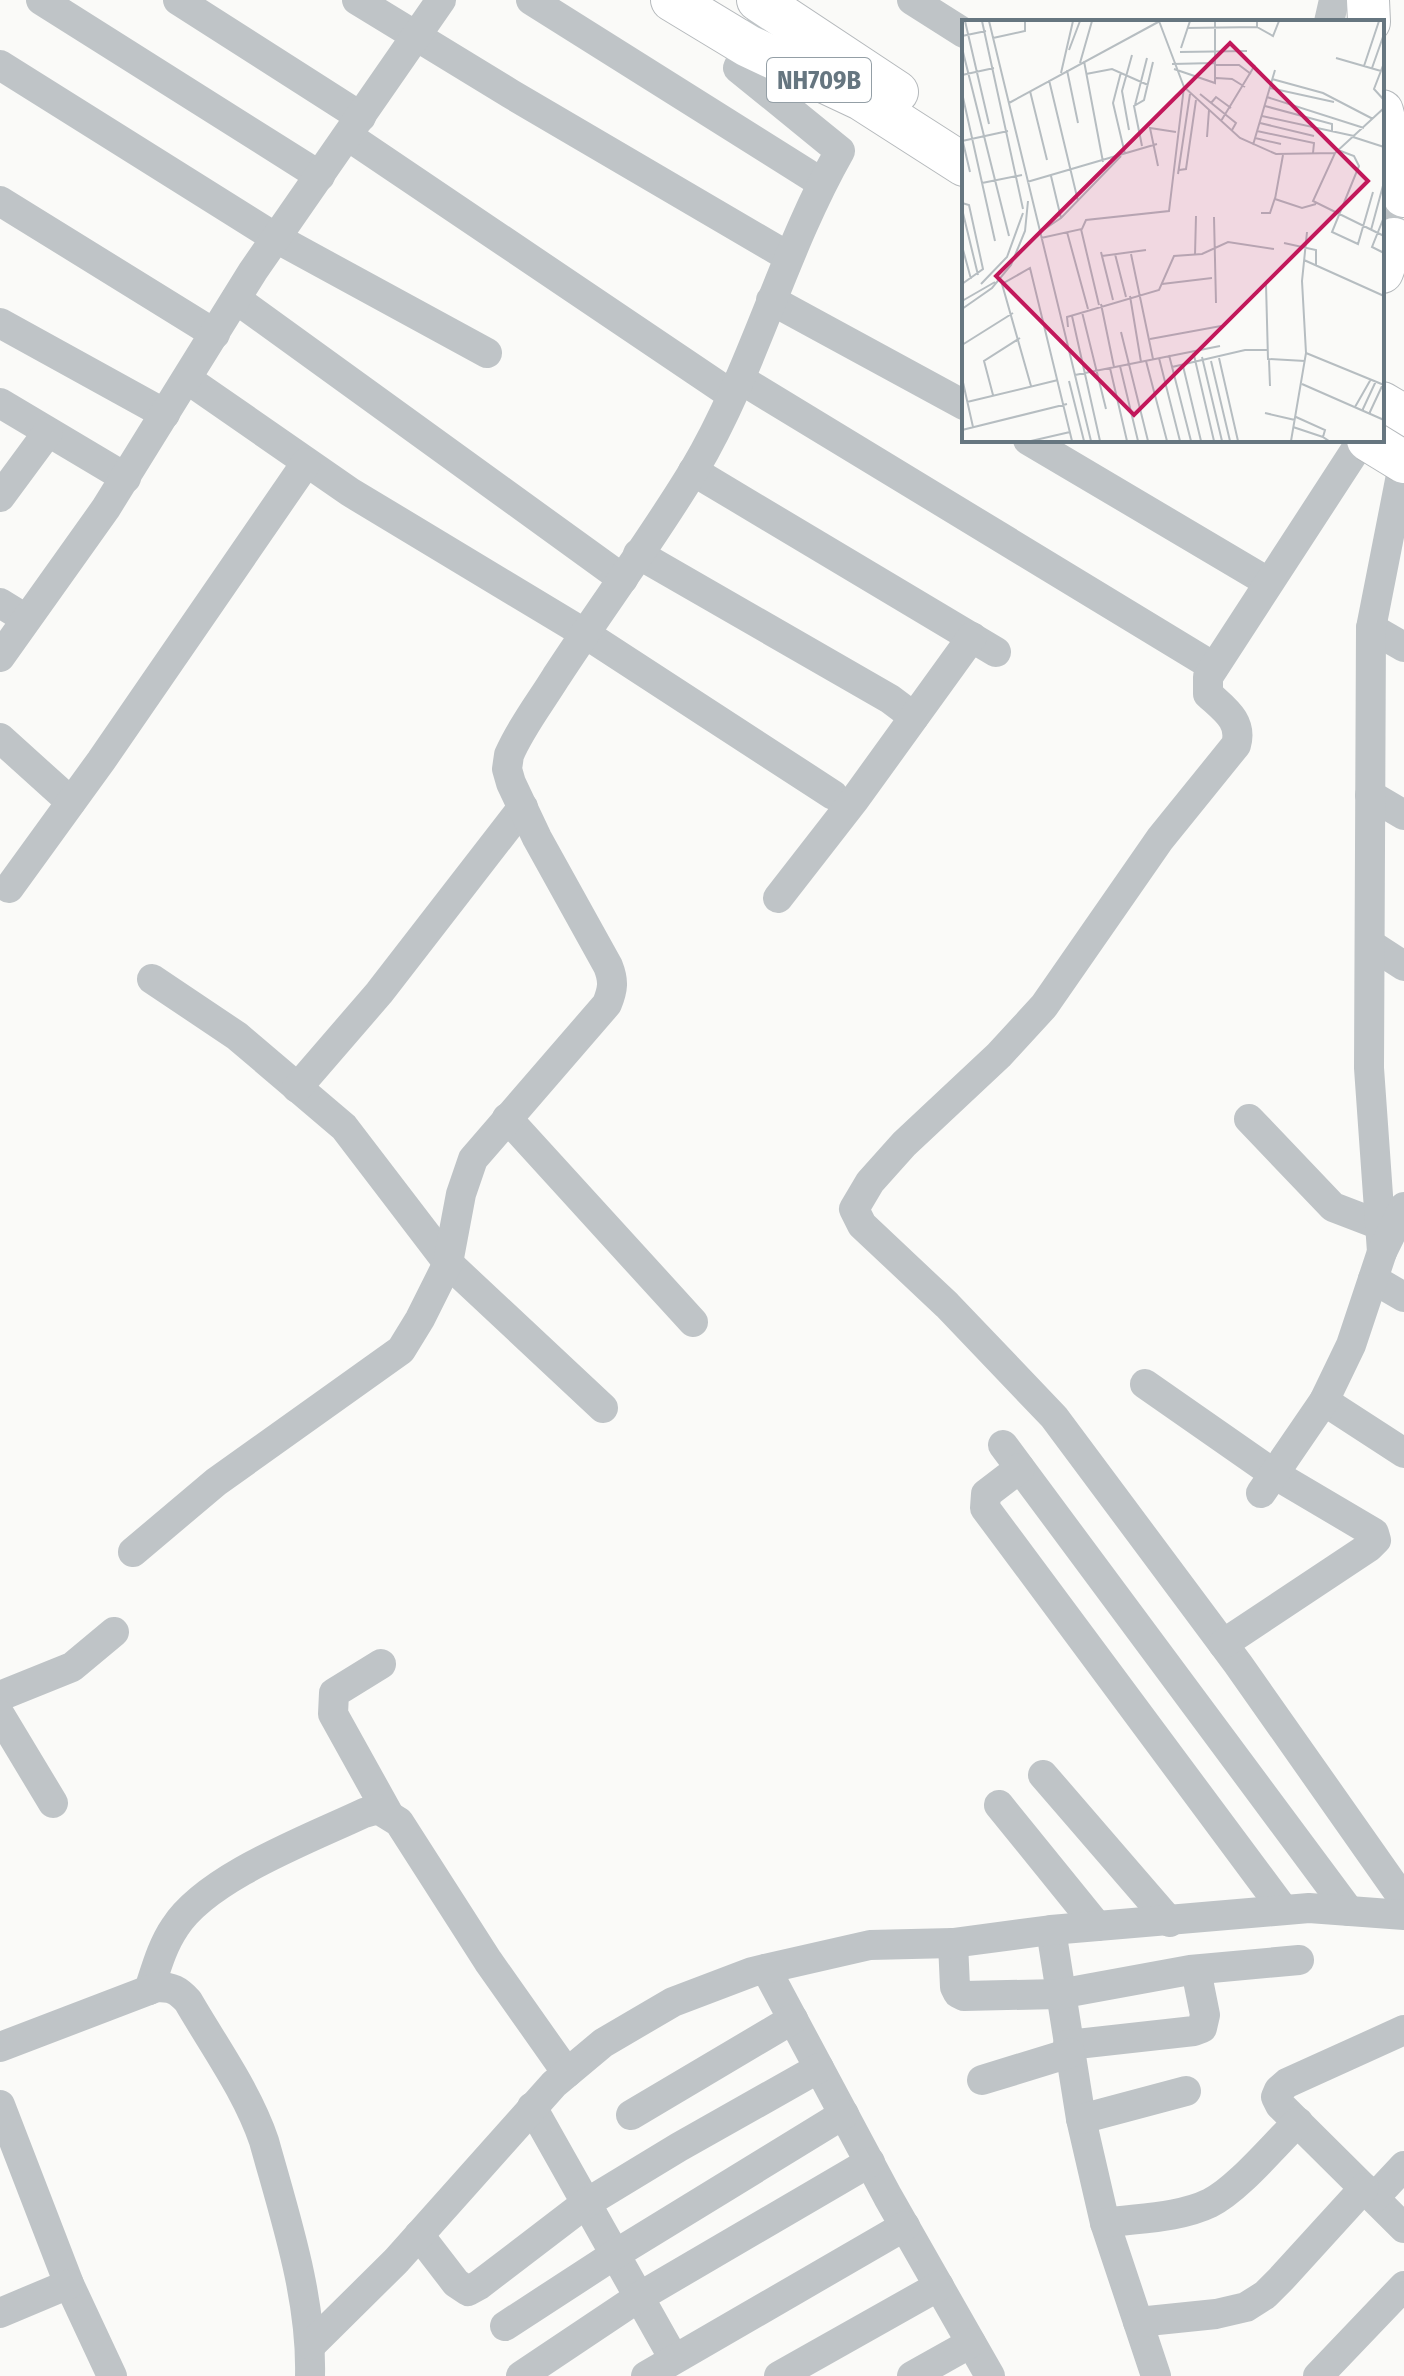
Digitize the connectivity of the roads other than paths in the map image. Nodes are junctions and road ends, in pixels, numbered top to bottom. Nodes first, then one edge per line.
1 (41, 0) edge
2 (178, 0) edge
3 (357, 0) edge
4 (441, 0) edge
5 (531, 0) edge
6 (672, 0) edge
7 (912, 0) edge
8 (1334, 0) edge
9 (1361, 0) edge
10 (1368, 0) edge
11 (770, 3) edge
12 (1329, 20) edge
13 (1350, 20) edge
14 (1369, 20) edge
15 (962, 32) edge
16 (417, 37) junction
17 (748, 46) junction
18 (0, 65) edge
19 (1384, 119) edge
20 (355, 127) junction
21 (962, 133) edge
22 (962, 164) edge
23 (320, 176) junction
24 (822, 183) junction
25 (962, 190) edge
26 (1404, 196) edge
27 (0, 201) edge
28 (276, 238) junction
29 (789, 257) junction
30 (236, 299) junction
31 (771, 300) junction
32 (0, 323) edge
33 (215, 334) junction
34 (487, 353) dead end
35 (187, 379) junction
36 (736, 387) junction
37 (0, 403) edge
38 (962, 404) edge
39 (1384, 404) edge
40 (165, 414) junction
41 (1404, 416) edge
42 (48, 432) junction
43 (1384, 432) edge
44 (1031, 442) edge
45 (1364, 442) edge
46 (1369, 442) edge
47 (1404, 444) edge
48 (1404, 461) edge
49 (306, 463) junction
50 (693, 471) junction
51 (126, 478) junction
52 (0, 497) edge
53 (630, 566) junction
54 (1268, 582) junction
55 (0, 603) edge
56 (26, 619) junction
57 (1371, 628) junction
58 (584, 633) junction
59 (1404, 647) edge
60 (0, 657) edge
61 (1214, 667) junction
62 (914, 717) junction
63 (0, 738) edge
64 (833, 795) dead end
65 (1370, 795) junction
66 (71, 802) junction
67 (523, 807) junction
68 (1404, 815) edge
69 (9, 888) dead end
70 (778, 898) dead end
71 (1370, 944) junction
72 (1404, 966) edge
73 (152, 979) dead end
74 (297, 1088) junction
75 (507, 1118) junction
76 (1249, 1119) dead end
77 (1385, 1241) edge
78 (448, 1263) junction
79 (1404, 1297) edge
80 (693, 1322) dead end
81 (1145, 1384) dead end
82 (1324, 1401) junction
83 (603, 1408) dead end
84 (1404, 1453) edge
85 (1267, 1483) junction
86 (133, 1552) dead end
87 (114, 1632) dead end
88 (1223, 1644) junction
89 (381, 1664) dead end
90 (0, 1696) edge
91 (0, 1715) edge
92 (1043, 1775) dead end
93 (53, 1803) dead end
94 (999, 1805) dead end
95 (388, 1813) junction
96 (1404, 1900) edge
97 (1283, 1909) junction
98 (1349, 1911) junction
99 (1404, 1915) edge
100 (1170, 1922) junction
101 (1097, 1926) junction
102 (1051, 1930) junction
103 (953, 1943) junction
104 (1299, 1960) dead end
105 (766, 1969) junction
106 (1196, 1970) junction
107 (149, 1990) junction
108 (1059, 1994) junction
109 (793, 2019) junction
110 (1404, 2030) edge
111 (0, 2047) edge
112 (1069, 2049) junction
113 (819, 2068) junction
114 (567, 2073) junction
115 (982, 2080) dead end
116 (1186, 2091) dead end
117 (532, 2107) junction
118 (844, 2114) junction
119 (631, 2115) dead end
120 (1081, 2119) junction
121 (1298, 2122) junction
122 (4, 2125) edge
123 (870, 2162) junction
124 (1404, 2166) edge
125 (1369, 2193) junction
126 (585, 2204) junction
127 (1105, 2223) junction
128 (905, 2226) junction
129 (1404, 2228) edge
130 (419, 2235) junction
131 (614, 2255) junction
132 (69, 2284) junction
133 (939, 2286) junction
134 (1404, 2286) edge
135 (639, 2297) junction
136 (0, 2313) edge
137 (1138, 2322) junction
138 (505, 2326) dead end
139 (971, 2343) junction
140 (311, 2345) junction
141 (674, 2359) junction
142 (112, 2376) edge
143 (310, 2376) edge
144 (521, 2376) edge
145 (646, 2376) edge
146 (779, 2376) edge
147 (912, 2376) edge
148 (990, 2376) edge
149 (1156, 2376) edge
150 (1318, 2376) edge

1 - 23 street
2 - 20 street
3 - 16 street
4 - 16 street
5 - 24 street
6 - 17 highway, NH709B
7 - 15 street
8 - 12 street
9 - 13 street
10 - 14 highway
11 - 17 street
11 - 21 highway, NH709B
16 - 20 street
16 - 29 street
17 - 22 highway, NH709B
17 - 24 street
17 - 25 highway, NH709B
18 - 28 street
19 - 26 highway
20 - 23 street
20 - 36 street
23 - 28 street
24 - 29 street
27 - 33 street
28 - 30 street
28 - 34 street
29 - 31 street
30 - 33 street
30 - 53 street
31 - 36 street
31 - 38 street
32 - 40 street
33 - 35 street
35 - 40 street
35 - 49 street
36 - 50 street
36 - 61 street
37 - 42 street
39 - 41 highway
40 - 51 street
42 - 51 street
42 - 52 street
43 - 47 highway
44 - 54 street
45 - 54 street
46 - 48 highway, bridge
48 - 57 street
49 - 58 street
49 - 66 street
50 - 53 street
50 - 62 street
51 - 56 street
53 - 58 street
53 - 62 street
54 - 61 street
55 - 56 street
56 - 60 street
57 - 59 street
57 - 65 street
58 - 64 street
58 - 67 street
61 - 88 street
62 - 70 street
63 - 66 street
65 - 68 street
65 - 71 street
66 - 69 street
67 - 74 street
67 - 75 street
71 - 72 street
71 - 77 street
73 - 74 street
74 - 78 street
75 - 78 street
75 - 80 street
76 - 77 street
77 - 79 street
77 - 82 street
78 - 83 street
78 - 86 street
81 - 85 street
82 - 84 street
82 - 85 street
85 - 88 street
87 - 90 street
88 - 96 street
89 - 95 street
91 - 93 street
92 - 100 street
94 - 101 street
95 - 107 street
95 - 114 street
97 - 98 street
97 - 98 street
97 - 100 street
98 - 99 street
100 - 101 street
101 - 102 street
102 - 103 street
102 - 108 street
103 - 105 street
103 - 108 street
104 - 106 street
105 - 109 street
105 - 114 street
106 - 108 street
106 - 112 street
107 - 111 street
107 - 140 street
108 - 112 street
109 - 113 street
109 - 119 street
110 - 121 street
112 - 115 street
112 - 120 street
113 - 118 street
113 - 126 street
114 - 117 street
116 - 120 street
117 - 126 street
117 - 130 street
118 - 123 street
118 - 131 street
120 - 127 street
121 - 125 street
121 - 127 street
122 - 132 street
123 - 128 street
123 - 135 street
124 - 125 street
125 - 129 street
125 - 137 street
126 - 130 street
126 - 131 street
127 - 137 street
128 - 133 street
128 - 141 street
130 - 140 street
131 - 135 street
131 - 138 street
132 - 136 street
132 - 142 street
133 - 139 street
133 - 146 street
134 - 150 street
135 - 141 street
135 - 144 street
137 - 149 street
139 - 147 street
139 - 148 street
140 - 143 street
141 - 145 street

